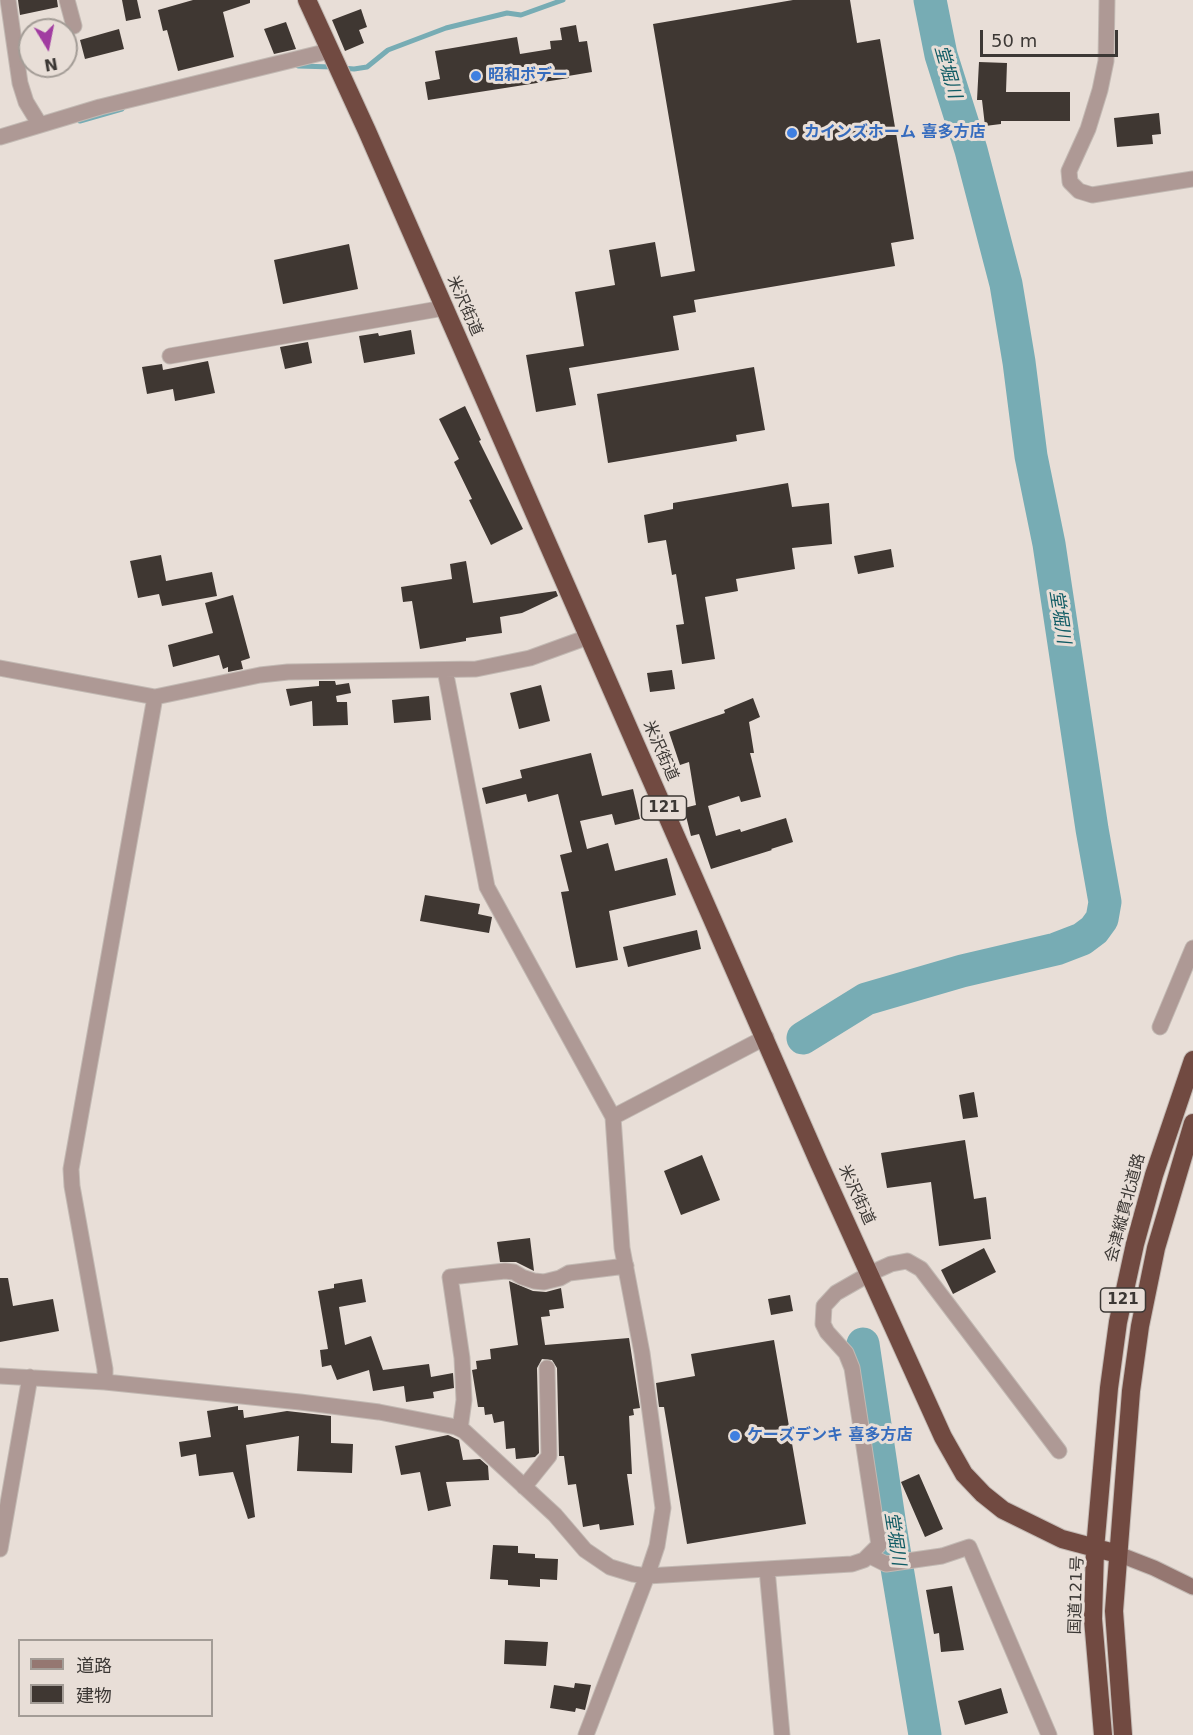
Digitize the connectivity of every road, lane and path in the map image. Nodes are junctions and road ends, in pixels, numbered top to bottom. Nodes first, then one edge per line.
1 (8, 0) edge
2 (67, 0) edge
3 (307, 0) edge
4 (1107, 0) edge
5 (72, 18) edge
6 (329, 51) junction
7 (40, 125) junction
8 (0, 137) edge
9 (1193, 179) edge
10 (444, 308) junction
11 (170, 356) dead end
12 (588, 637) junction
13 (0, 668) edge
14 (446, 675) dead end
15 (156, 697) junction
16 (1193, 948) edge
17 (1160, 1027) dead end
18 (766, 1037) junction
19 (1193, 1060) edge
20 (613, 1117) junction
21 (1193, 1123) edge
22 (626, 1266) junction
23 (870, 1273) junction
24 (547, 1368) dead end
25 (0, 1376) edge
26 (30, 1377) junction
27 (105, 1382) junction
28 (460, 1429) junction
29 (1059, 1450) dead end
30 (525, 1487) junction
31 (0, 1549) edge
32 (1095, 1549) junction
33 (1118, 1554) junction
34 (870, 1556) junction
35 (767, 1569) junction
36 (647, 1576) junction
37 (1193, 1587) edge
38 (586, 1735) edge
39 (782, 1735) edge
40 (1049, 1735) edge
41 (1103, 1735) edge
42 (1123, 1735) edge

1 - 7 street
2 - 5 street
3 - 6 highway, 米沢街道 / 121
4 - 9 street
6 - 7 street
6 - 10 highway, 米沢街道 / 121
7 - 8 street
10 - 11 street
10 - 12 highway, 米沢街道 / 121
12 - 15 street
12 - 18 highway, 米沢街道 / 121
13 - 15 street
14 - 20 street
15 - 27 street
16 - 17 street
18 - 20 street
18 - 23 highway, 米沢街道 / 121
19 - 32 highway, 会津縦貫北道路 / 121
20 - 22 street
21 - 33 highway, 121
22 - 28 street
22 - 36 street
23 - 29 street
23 - 32 highway, 米沢街道 / 121
23 - 34 street
24 - 30 street
25 - 26 street
26 - 27 street
26 - 31 street
27 - 28 street
28 - 30 street
30 - 36 street
32 - 33 highway, 国道121号 / 121
32 - 41 highway, 国道121号 / 121
33 - 37 street
33 - 42 highway, 121
34 - 35 street
34 - 40 street
35 - 36 street
35 - 39 street
36 - 38 street

